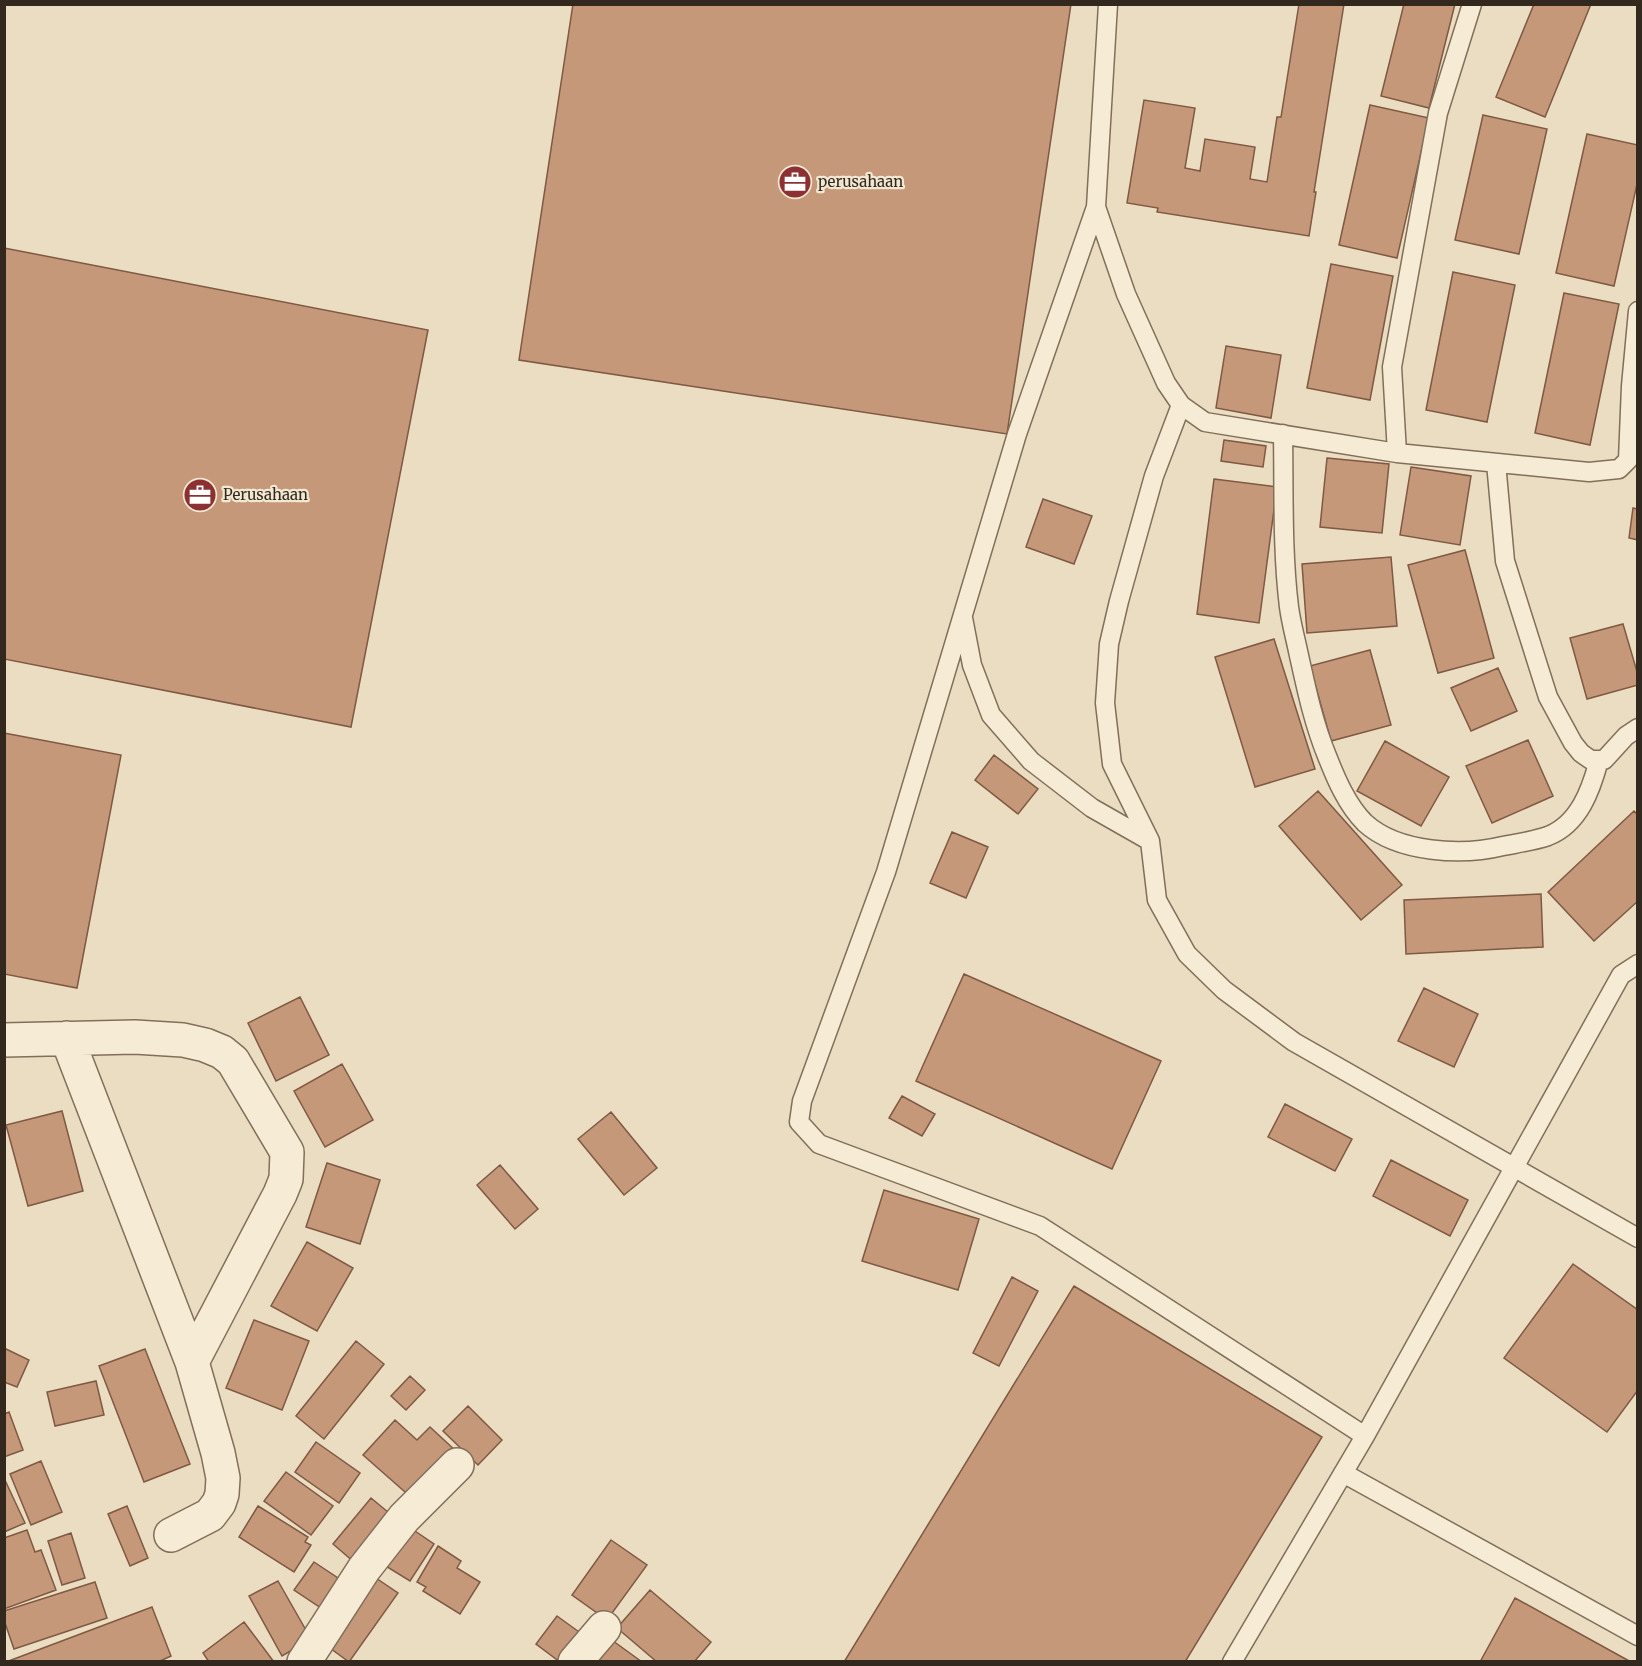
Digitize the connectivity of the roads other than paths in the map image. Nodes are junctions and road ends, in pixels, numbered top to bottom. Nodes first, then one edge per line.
1 (1108, 4) edge
2 (1472, 4) edge
3 (1096, 207) junction
4 (1638, 311) edge
5 (1181, 405) junction
6 (1283, 435) junction
7 (1397, 453) junction
8 (1496, 463) junction
9 (962, 616) junction
10 (1638, 728) edge
11 (1599, 760) junction
12 (1150, 841) junction
13 (1638, 964) edge
14 (68, 1038) junction
15 (4, 1040) edge
16 (1514, 1167) junction
17 (1638, 1238) edge
18 (192, 1362) junction
19 (1365, 1436) junction
20 (457, 1465) dead end
21 (1343, 1473) junction
22 (171, 1535) dead end
23 (604, 1628) dead end
24 (1638, 1636) edge
25 (304, 1662) edge
26 (575, 1662) edge
27 (1232, 1662) edge

1 - 3 lane
2 - 7 lane
3 - 5 lane
3 - 9 lane
4 - 8 lane
5 - 6 lane
5 - 12 lane
6 - 7 lane
6 - 11 lane
7 - 8 lane
8 - 11 lane
9 - 12 lane
9 - 19 lane
10 - 11 lane
12 - 16 lane
13 - 16 lane
14 - 15 street
14 - 18 street
14 - 18 street
16 - 17 lane
16 - 19 lane
18 - 22 street
19 - 21 lane
20 - 25 street
21 - 24 lane
21 - 27 lane
23 - 26 street

